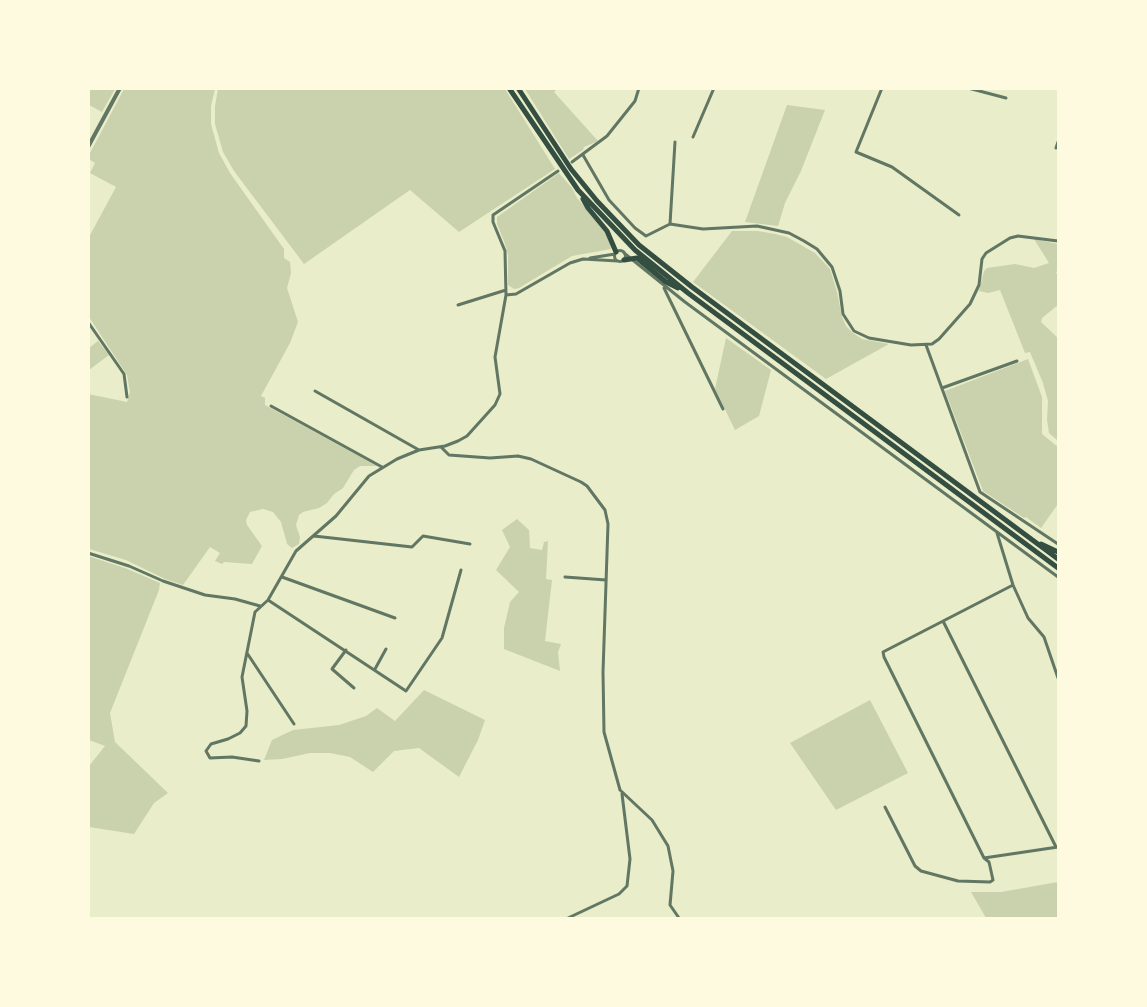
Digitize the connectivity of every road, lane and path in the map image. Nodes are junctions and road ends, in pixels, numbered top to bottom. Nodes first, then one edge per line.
1 (120, 88) edge
2 (509, 88) edge
3 (518, 88) edge
4 (639, 88) edge
5 (714, 88) edge
6 (882, 88) edge
7 (968, 88) edge
8 (1006, 98) dead end
9 (693, 137) dead end
10 (675, 142) dead end
11 (1059, 142) edge
12 (88, 147) edge
13 (1056, 148) dead end
14 (583, 155) junction
15 (572, 162) dead end
16 (558, 171) dead end
17 (578, 190) junction
18 (959, 214) dead end
19 (670, 224) junction
20 (1059, 241) edge
21 (634, 245) junction
22 (616, 253) junction
23 (583, 259) junction
24 (626, 261) junction
25 (664, 286) junction
26 (506, 290) junction
27 (688, 293) junction
28 (506, 295) junction
29 (458, 305) dead end
30 (88, 322) edge
31 (926, 345) junction
32 (1017, 361) dead end
33 (942, 388) junction
34 (315, 391) dead end
35 (127, 397) dead end
36 (271, 406) dead end
37 (723, 409) dead end
38 (441, 447) junction
39 (419, 450) junction
40 (382, 467) junction
41 (996, 531) junction
42 (314, 536) junction
43 (1035, 541) junction
44 (470, 544) dead end
45 (1059, 544) edge
46 (1059, 552) edge
47 (88, 553) edge
48 (1059, 559) edge
49 (1059, 568) edge
50 (461, 570) dead end
51 (282, 577) junction
52 (565, 577) dead end
53 (1059, 577) edge
54 (606, 580) junction
55 (1013, 585) junction
56 (268, 600) junction
57 (260, 606) junction
58 (395, 618) dead end
59 (943, 621) junction
60 (386, 649) dead end
61 (346, 650) junction
62 (246, 652) junction
63 (375, 669) junction
64 (1059, 678) edge
65 (354, 688) dead end
66 (294, 724) dead end
67 (259, 761) dead end
68 (622, 792) junction
69 (885, 807) dead end
70 (1057, 847) edge
71 (984, 858) junction
72 (568, 918) edge
73 (679, 918) edge

1 - 12 street
2 - 17 main road
3 - 21 main road
4 - 14 street
5 - 9 street
6 - 18 street
7 - 8 street
10 - 19 street
11 - 13 street
14 - 15 street
14 - 19 street
16 - 26 street
17 - 21 main road
17 - 22 main road
19 - 31 street
20 - 31 street
21 - 27 main road
21 - 43 main road
22 - 23 street
22 - 24 street
22 - 24 street
23 - 24 street
23 - 28 street
24 - 25 street
24 - 27 main road
25 - 37 street
25 - 41 street
26 - 28 street
26 - 29 street
27 - 49 main road
28 - 38 street
30 - 35 street
31 - 33 street
32 - 33 street
33 - 45 street
34 - 39 street
36 - 40 street
38 - 39 street
38 - 54 street
39 - 40 street
40 - 42 street
41 - 53 street
41 - 55 street
42 - 44 street
42 - 51 street
43 - 46 main road
43 - 48 main road
47 - 57 street
50 - 63 street
51 - 56 street
51 - 58 street
52 - 54 street
54 - 68 street
55 - 59 street
55 - 64 street
56 - 57 street
56 - 61 street
57 - 62 street
59 - 70 street
59 - 71 street
60 - 63 street
61 - 63 street
61 - 65 street
62 - 66 street
62 - 67 street
68 - 72 street
68 - 73 street
69 - 71 street
70 - 71 street

